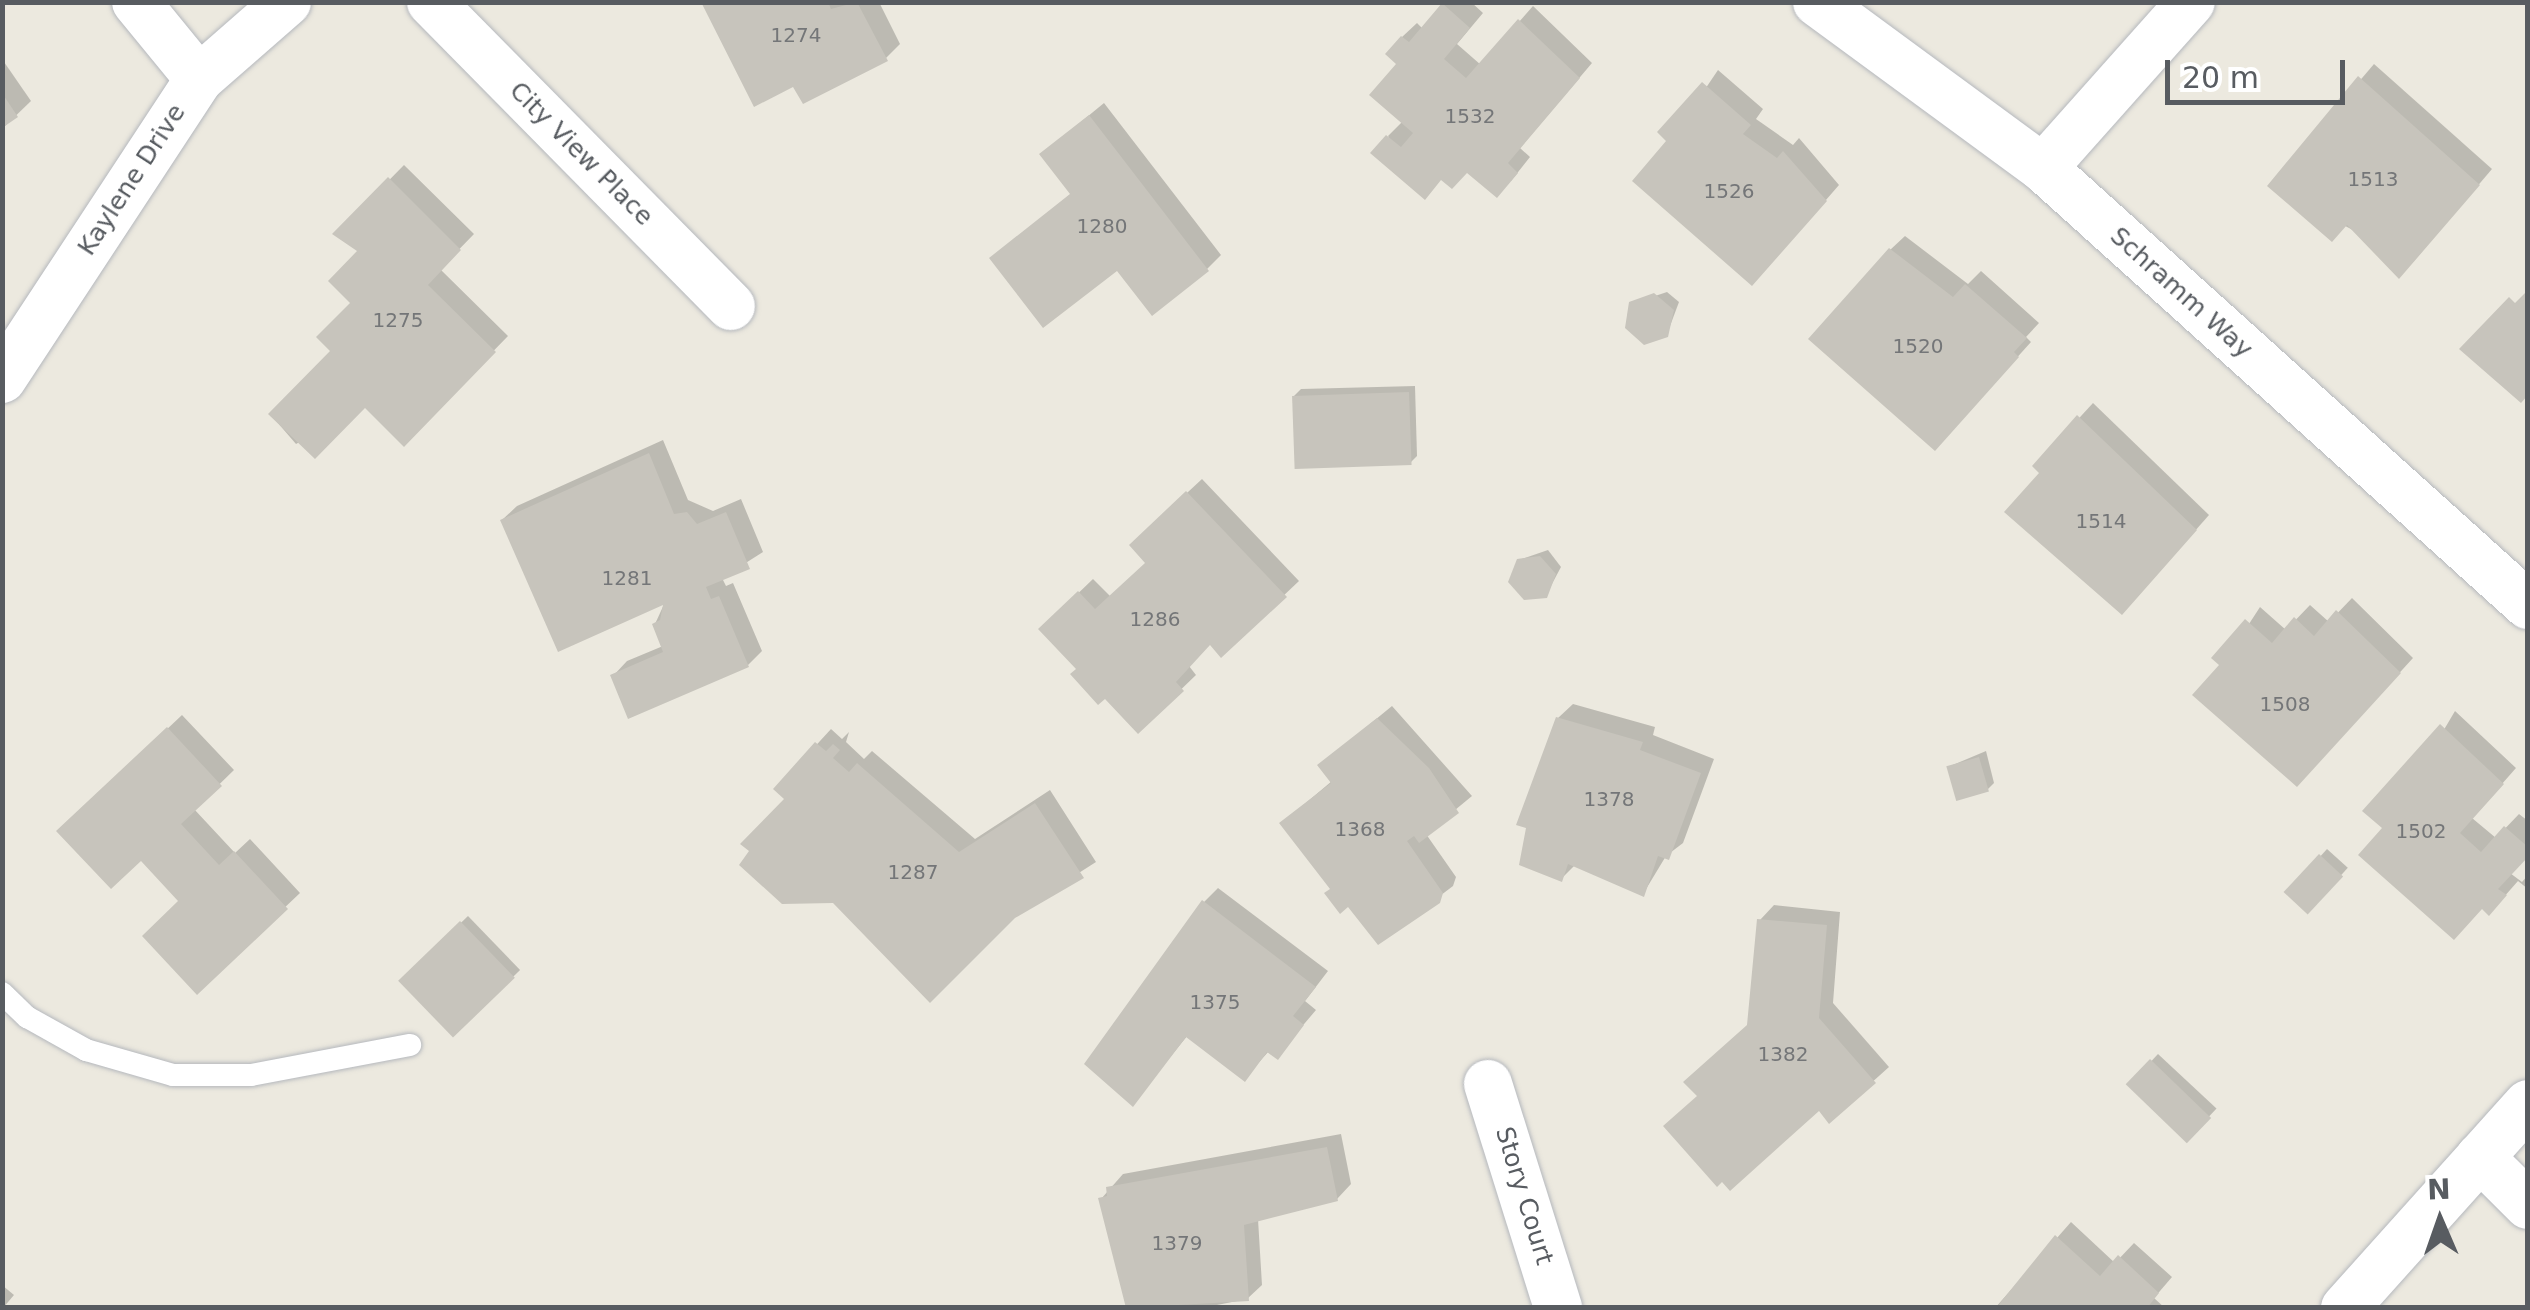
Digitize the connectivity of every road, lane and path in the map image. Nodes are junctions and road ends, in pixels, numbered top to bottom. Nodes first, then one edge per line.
1 (136, 2) edge
2 (286, 2) edge
3 (432, 2) edge
4 (1817, 2) edge
5 (2190, 2) edge
6 (199, 78) junction
7 (2043, 168) junction
8 (731, 306) dead end
9 (2, 379) edge
10 (2528, 606) edge
11 (2, 993) edge
12 (410, 1045) dead end
13 (1488, 1084) dead end
14 (2528, 1104) edge
15 (2480, 1157) junction
16 (2528, 1205) edge
17 (1558, 1308) edge
18 (2345, 1308) edge

1 - 6 street
2 - 6 street, Kaylene Drive
3 - 8 street, City View Place
4 - 7 street, Schramm Way
5 - 7 street
6 - 9 street, Kaylene Drive
7 - 10 street, Schramm Way
11 - 12 lane
13 - 17 street, Story Court
14 - 15 street
15 - 16 street
15 - 18 street

